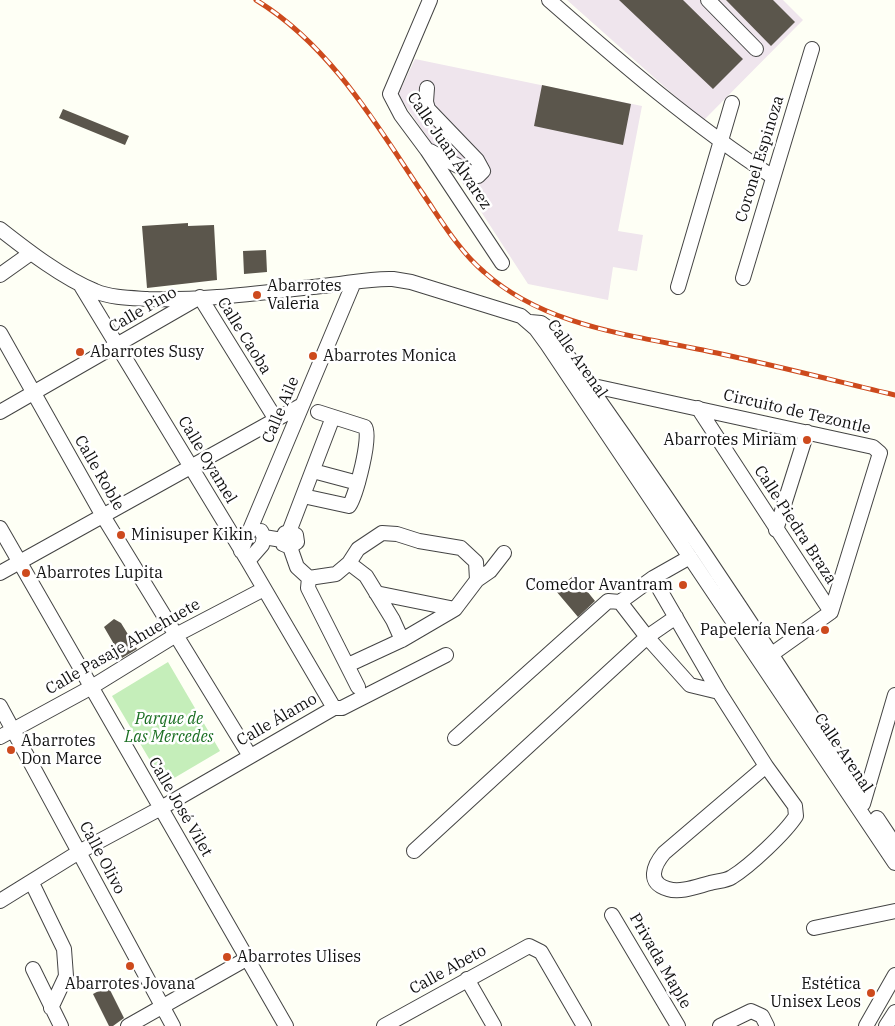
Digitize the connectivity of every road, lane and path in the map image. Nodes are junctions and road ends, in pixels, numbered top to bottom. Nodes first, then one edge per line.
1 (430, 0) edge
2 (549, 0) edge
3 (708, 0) edge
4 (756, 49) dead end
5 (812, 49) dead end
6 (428, 88) dead end
7 (732, 103) dead end
8 (720, 143) junction
9 (427, 150) junction
10 (773, 177) junction
11 (0, 230) edge
12 (31, 253) junction
13 (502, 263) dead end
14 (0, 275) edge
15 (742, 278) dead end
16 (354, 282) junction
17 (80, 283) junction
18 (678, 287) dead end
19 (200, 297) junction
20 (529, 321) junction
21 (0, 333) edge
22 (116, 345) junction
23 (589, 385) junction
24 (33, 394) junction
25 (302, 405) junction
26 (698, 408) junction
27 (0, 412) edge
28 (318, 412) dead end
29 (333, 417) junction
30 (276, 418) junction
31 (807, 432) junction
32 (190, 465) junction
33 (313, 471) junction
34 (358, 483) junction
35 (303, 496) junction
36 (103, 516) junction
37 (254, 520) junction
38 (0, 528) edge
39 (776, 530) junction
40 (264, 537) junction
41 (287, 540) junction
42 (504, 553) dead end
43 (245, 556) junction
44 (690, 557) junction
45 (20, 562) junction
46 (349, 563) junction
47 (0, 573) edge
48 (309, 578) junction
49 (653, 578) junction
50 (477, 580) junction
51 (264, 588) junction
52 (376, 593) junction
53 (620, 602) junction
54 (455, 609) junction
55 (831, 612) junction
56 (676, 617) junction
57 (176, 635) junction
58 (647, 638) junction
59 (402, 640) junction
60 (772, 653) junction
61 (446, 655) dead end
62 (760, 662) junction
63 (348, 665) junction
64 (358, 687) dead end
65 (90, 688) junction
66 (719, 692) junction
67 (895, 695) edge
68 (0, 706) edge
69 (334, 708) junction
70 (13, 730) junction
71 (0, 737) edge
72 (455, 738) dead end
73 (250, 756) junction
74 (766, 766) junction
75 (863, 805) junction
76 (161, 808) junction
77 (895, 845) edge
78 (414, 851) dead end
79 (79, 852) junction
80 (895, 863) edge
81 (32, 883) junction
82 (2, 896) edge
83 (895, 911) edge
84 (612, 914) dead end
85 (814, 928) dead end
86 (248, 958) junction
87 (33, 969) dead end
88 (895, 975) edge
89 (467, 979) junction
90 (162, 1006) junction
91 (51, 1008) junction
92 (895, 1012) edge
93 (401, 1022) edge
94 (61, 1026) edge
95 (128, 1026) edge
96 (173, 1026) edge
97 (286, 1026) edge
98 (384, 1026) edge
99 (494, 1026) edge
100 (584, 1026) edge
101 (678, 1026) edge
102 (720, 1026) edge
103 (767, 1026) edge
104 (866, 1026) edge
105 (886, 1026) edge

1 - 9 street, Calle Juan Álvarez
2 - 8 street
3 - 4 street
5 - 10 street, Coronel Espinoza
6 - 9 street
7 - 8 street
8 - 10 street
8 - 18 street
9 - 13 street, Calle Juan Álvarez
10 - 15 street, Coronel Espinoza
11 - 12 street
12 - 14 street
12 - 17 street
16 - 19 street
16 - 20 street
16 - 25 street, Calle Aile
17 - 19 street
17 - 22 street, Calle Oyamel
19 - 22 street, Calle Pino
19 - 30 street, Calle Caoba
20 - 23 street, Calle Arenal
20 - 44 street, Calle Arenal
21 - 24 street, Calle Roble
22 - 24 street, Calle Pino
22 - 32 street, Calle Oyamel
23 - 26 street, Circuito de Tezontle
23 - 60 street, Calle Arenal
24 - 27 street, Calle Pino
24 - 36 street, Calle Roble
25 - 30 street
25 - 37 street, Calle Aile
26 - 31 street, Circuito de Tezontle
26 - 39 street, Calle Piedra Braza
28 - 29 street
29 - 33 street
29 - 34 street
30 - 32 street
31 - 39 street
31 - 55 street, Circuito de Tezontle
32 - 36 street
32 - 43 street, Calle Oyamel
33 - 34 street
33 - 35 street
34 - 35 street
35 - 41 street
36 - 45 street
36 - 57 street, Calle Roble
37 - 40 street
37 - 43 street, Calle Aile
38 - 45 street, Calle José Vilet
39 - 55 street, Calle Piedra Braza
40 - 41 street
40 - 43 street
41 - 48 street
42 - 50 street
43 - 51 street, Calle Oyamel
44 - 49 street
44 - 62 street, Calle Arenal
45 - 47 street
45 - 65 street, Calle José Vilet
46 - 48 street
46 - 50 street
46 - 52 street
48 - 63 street
49 - 53 street
49 - 56 street
50 - 54 street
51 - 57 street, Calle Pasaje Ahuehuete
51 - 69 street, Calle Oyamel
52 - 54 street
52 - 59 street
53 - 58 street
53 - 72 street
54 - 59 street
55 - 60 street
56 - 58 street
56 - 66 street
57 - 65 street, Calle Pasaje Ahuehuete
57 - 73 street, Calle Roble
58 - 66 street
58 - 78 street
59 - 63 street
60 - 62 street
60 - 75 street, Calle Arenal
61 - 69 street, Calle Álamo
62 - 75 street, Calle Arenal
63 - 64 street
65 - 70 street, Calle Pasaje Ahuehuete
65 - 76 street, Calle José Vilet
66 - 74 street
67 - 75 street
68 - 70 street, Calle Olivo
69 - 73 street, Calle Álamo
70 - 71 street, Calle Pasaje Ahuehuete
70 - 79 street, Calle Olivo
73 - 76 street, Calle Álamo
74 - 74 street
75 - 77 street, Calle Arenal
75 - 80 street, Calle Arenal
76 - 79 street, Calle Álamo
76 - 86 street, Calle José Vilet
79 - 81 street, Calle Álamo
79 - 90 street, Calle Olivo
81 - 82 street, Calle Álamo
81 - 91 street
83 - 85 street
84 - 101 street, Privada Maple
86 - 90 street
86 - 97 street, Calle José Vilet
87 - 91 street
88 - 104 street
89 - 93 street, Calle Abeto
89 - 99 street
89 - 100 street, Calle Abeto
90 - 95 street
90 - 96 street, Calle Olivo
91 - 94 street
92 - 105 street
93 - 98 street, Calle Abeto
102 - 103 street

